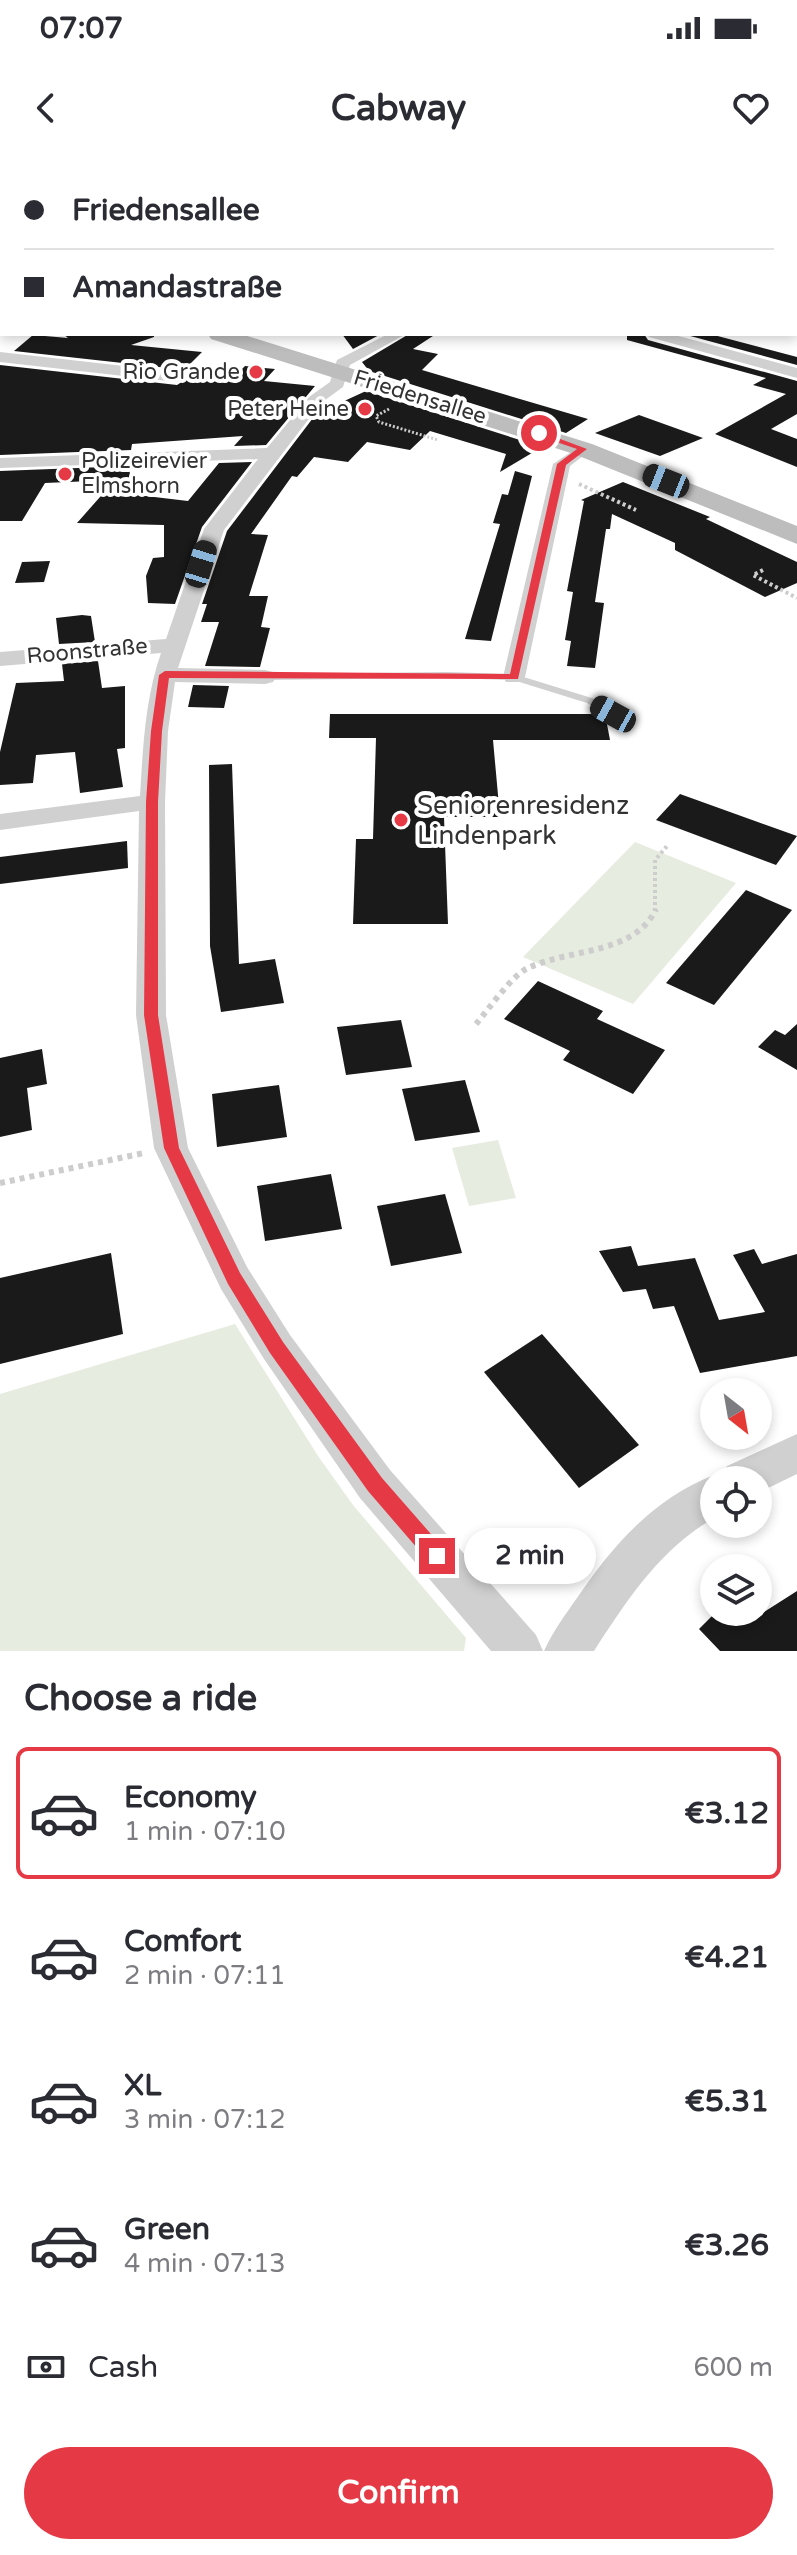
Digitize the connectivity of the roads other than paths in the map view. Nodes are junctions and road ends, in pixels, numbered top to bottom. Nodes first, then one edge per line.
1 (225, 336) edge
2 (395, 336) edge
3 (661, 336) edge
4 (0, 357) edge
5 (341, 373) junction
6 (797, 373) edge
7 (177, 377) dead end
8 (583, 449) junction
9 (271, 453) junction
10 (0, 463) edge
11 (789, 524) edge
12 (174, 645) junction
13 (0, 659) edge
14 (165, 675) junction
15 (265, 677) joint
16 (514, 677) junction
17 (613, 714) dead end
18 (152, 802) junction
19 (0, 822) edge
20 (797, 1453) edge
21 (771, 1466) edge
22 (700, 1503) edge
23 (520, 1651) edge
24 (567, 1651) edge

1 - 5 main road, Friedensallee
2 - 5 street
3 - 6 street
4 - 7 street
5 - 8 main road, Friedensallee
5 - 9 street
8 - 11 main road, Friedensallee
8 - 16 street
9 - 10 street
9 - 12 street
12 - 13 street, Roonstraße
12 - 14 street
14 - 15 street
14 - 18 street
15 - 16 lane
16 - 17 lane
18 - 19 street
18 - 23 street
20 - 21 street
22 - 24 street

